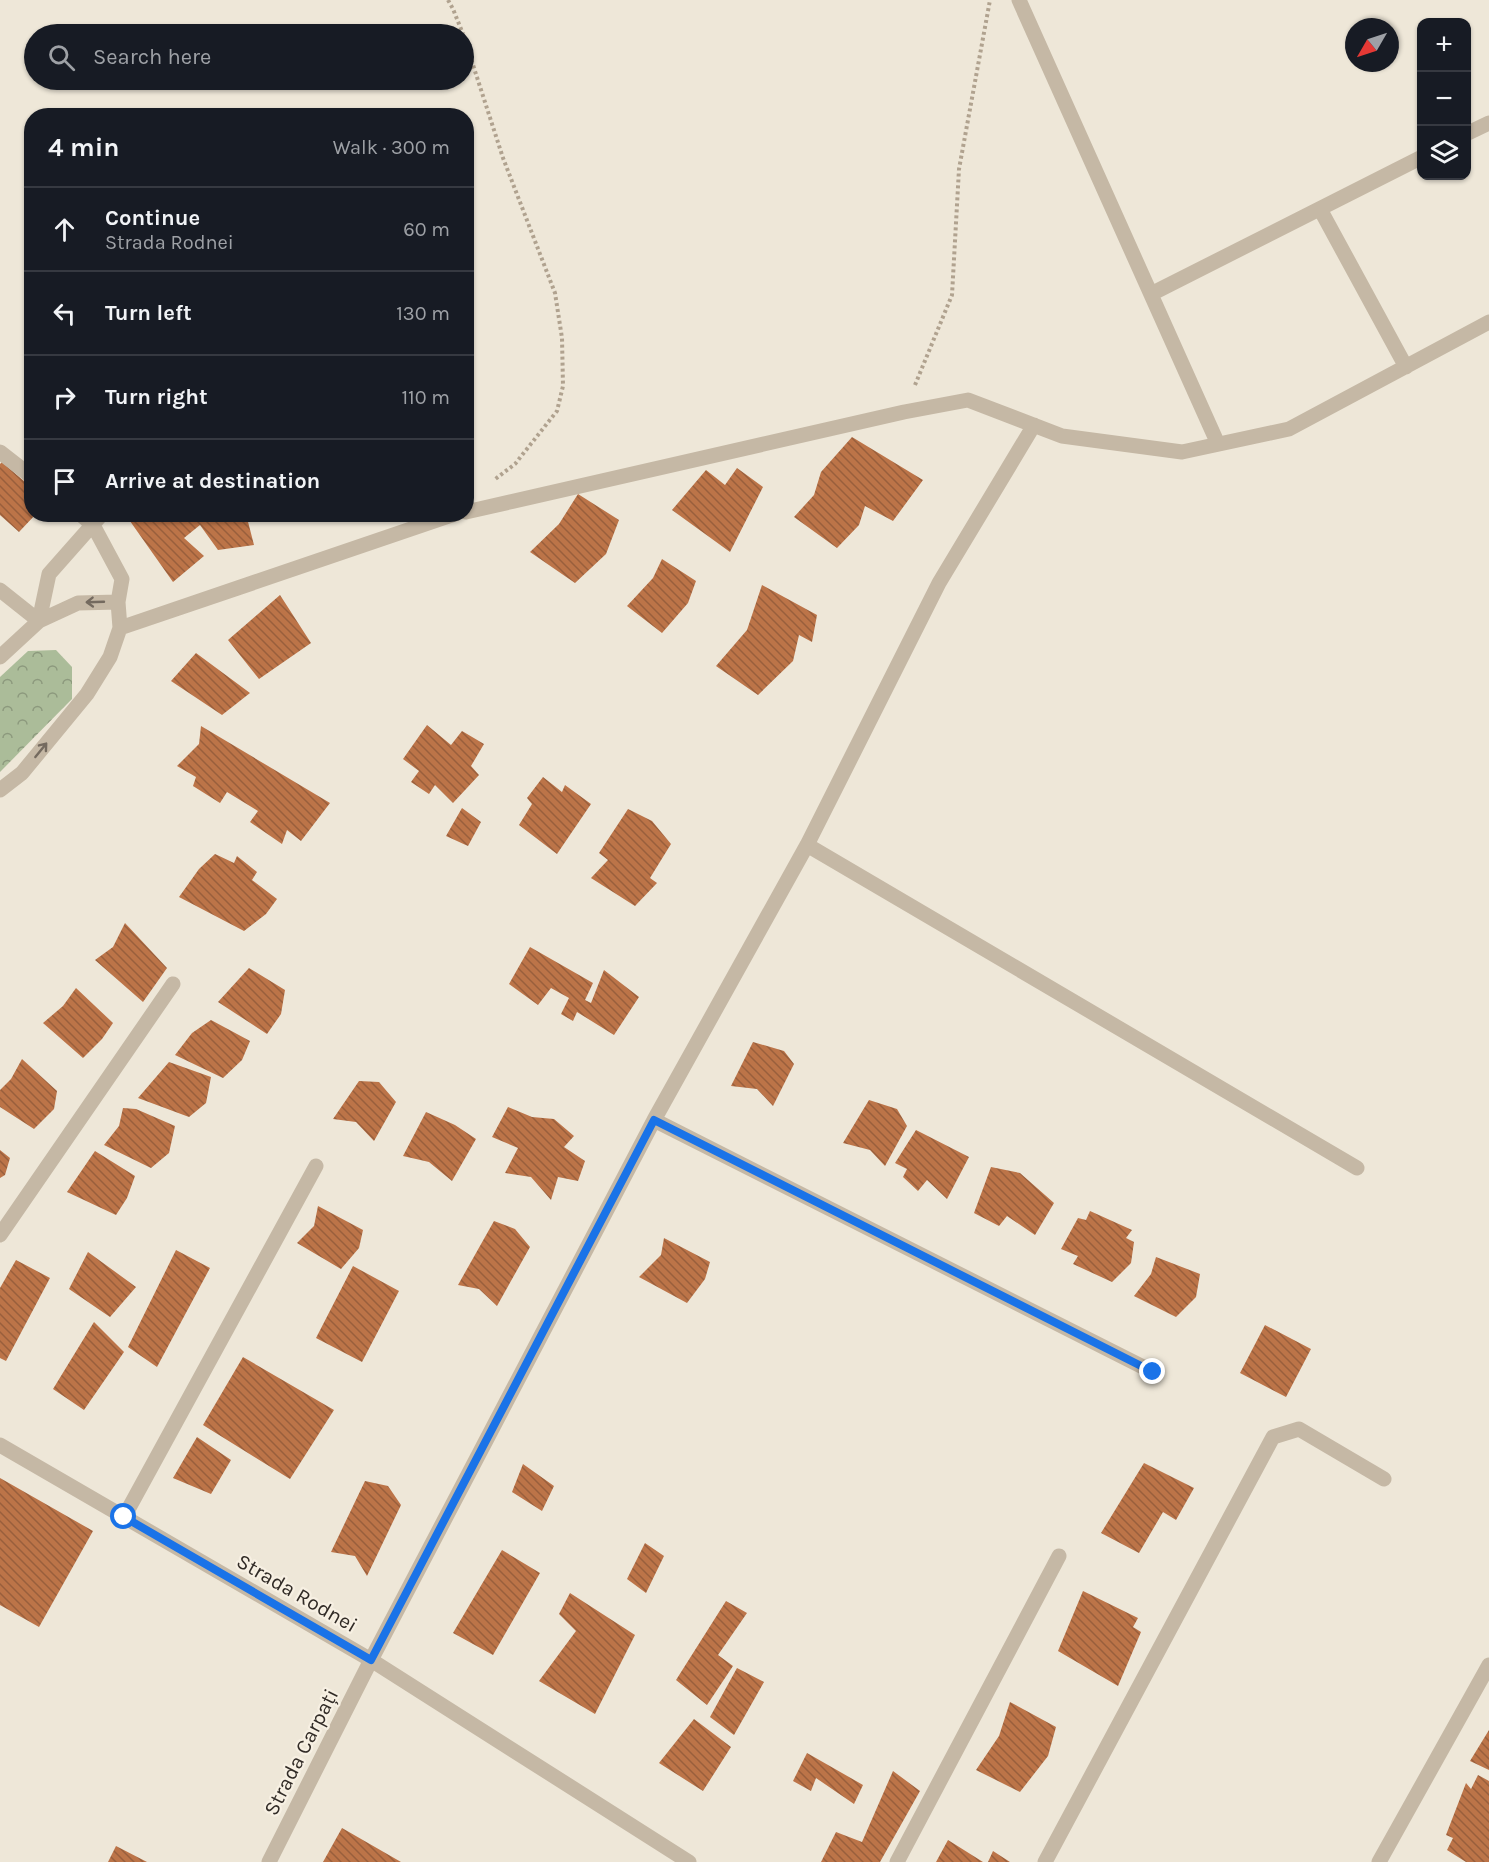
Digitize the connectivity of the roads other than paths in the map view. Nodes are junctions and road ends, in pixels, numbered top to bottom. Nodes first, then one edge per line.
1 (1019, 0) edge
2 (1489, 123) edge
3 (1471, 133) edge
4 (1417, 160) edge
5 (1320, 209) junction
6 (1151, 294) junction
7 (1489, 322) edge
8 (1406, 367) junction
9 (1034, 425) junction
10 (1218, 444) junction
11 (0, 452) edge
12 (24, 471) edge
13 (474, 510) edge
14 (95, 522) edge
15 (98, 522) edge
16 (431, 522) edge
17 (0, 590) edge
18 (117, 602) junction
19 (39, 621) junction
20 (120, 628) junction
21 (0, 657) edge
22 (0, 790) edge
23 (807, 845) junction
24 (173, 984) dead end
25 (654, 1120) junction
26 (316, 1166) dead end
27 (1357, 1168) dead end
28 (0, 1235) edge
29 (1153, 1372) dead end
30 (0, 1445) edge
31 (1384, 1479) dead end
32 (124, 1517) junction
33 (1059, 1556) dead end
34 (371, 1660) junction
35 (1489, 1665) edge
36 (269, 1862) edge
37 (689, 1862) edge
38 (897, 1862) edge
39 (1045, 1862) edge
40 (1379, 1862) edge

1 - 6 street
2 - 3 street
4 - 5 street
5 - 6 street
5 - 8 street
6 - 10 street
7 - 8 street
8 - 10 street
9 - 10 street
9 - 13 street
9 - 23 street, Strada Carpați
11 - 12 street
14 - 19 street
15 - 18 street
16 - 20 street
17 - 19 street
18 -> 19 street
18 - 20 street
19 - 21 street
22 -> 20 street
23 - 25 street, Strada Carpați
23 - 27 street
24 - 28 street
25 - 29 street
25 - 34 street, Strada Carpați
26 - 32 street
30 - 32 street, Strada Rodnei
31 - 39 street
32 - 34 street, Strada Rodnei
33 - 38 street
34 - 36 street, Strada Carpați
34 - 37 street, Strada Rodnei
35 - 40 street

